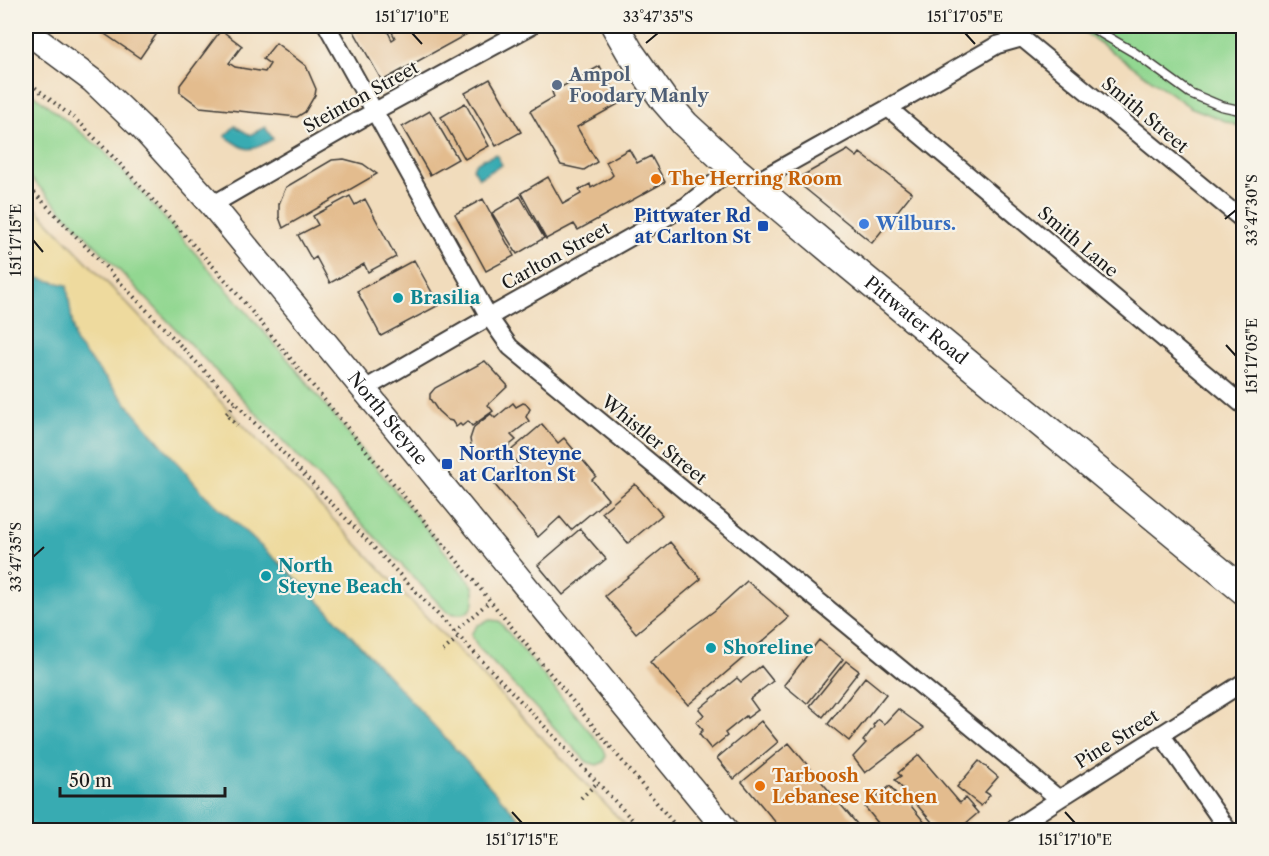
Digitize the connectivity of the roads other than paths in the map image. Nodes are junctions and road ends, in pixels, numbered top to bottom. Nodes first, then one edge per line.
1 (327, 26) edge
2 (531, 26) edge
3 (615, 26) edge
4 (1089, 26) edge
5 (26, 31) edge
6 (1025, 32) edge
7 (888, 108) junction
8 (375, 111) junction
9 (1244, 111) edge
10 (742, 176) junction
11 (212, 205) junction
12 (1244, 221) edge
13 (489, 317) junction
14 (363, 390) junction
15 (1244, 406) edge
16 (1244, 591) edge
17 (1244, 682) edge
18 (1161, 734) junction
19 (1059, 799) junction
20 (726, 831) edge
21 (1012, 831) edge
22 (1228, 831) edge

1 - 8 street, Whistler Street
2 - 8 street, Steinton Street
3 - 10 main road, Pittwater Road
4 - 9 lane
5 - 11 main road, North Steyne
6 - 7 street, Carlton Street
6 - 12 street, Smith Street
7 - 10 street, Carlton Street
7 - 15 street, Smith Lane
8 - 11 street, Steinton Street
8 - 13 street, Whistler Street
10 - 13 street, Carlton Street
10 - 16 main road, Pittwater Road
11 - 14 main road, North Steyne
13 - 14 street, Carlton Street
13 - 19 street, Whistler Street
14 - 20 main road, North Steyne
17 - 18 street, Pine Street
18 - 19 street, Pine Street
18 - 22 street
19 - 21 street, Pine Street

